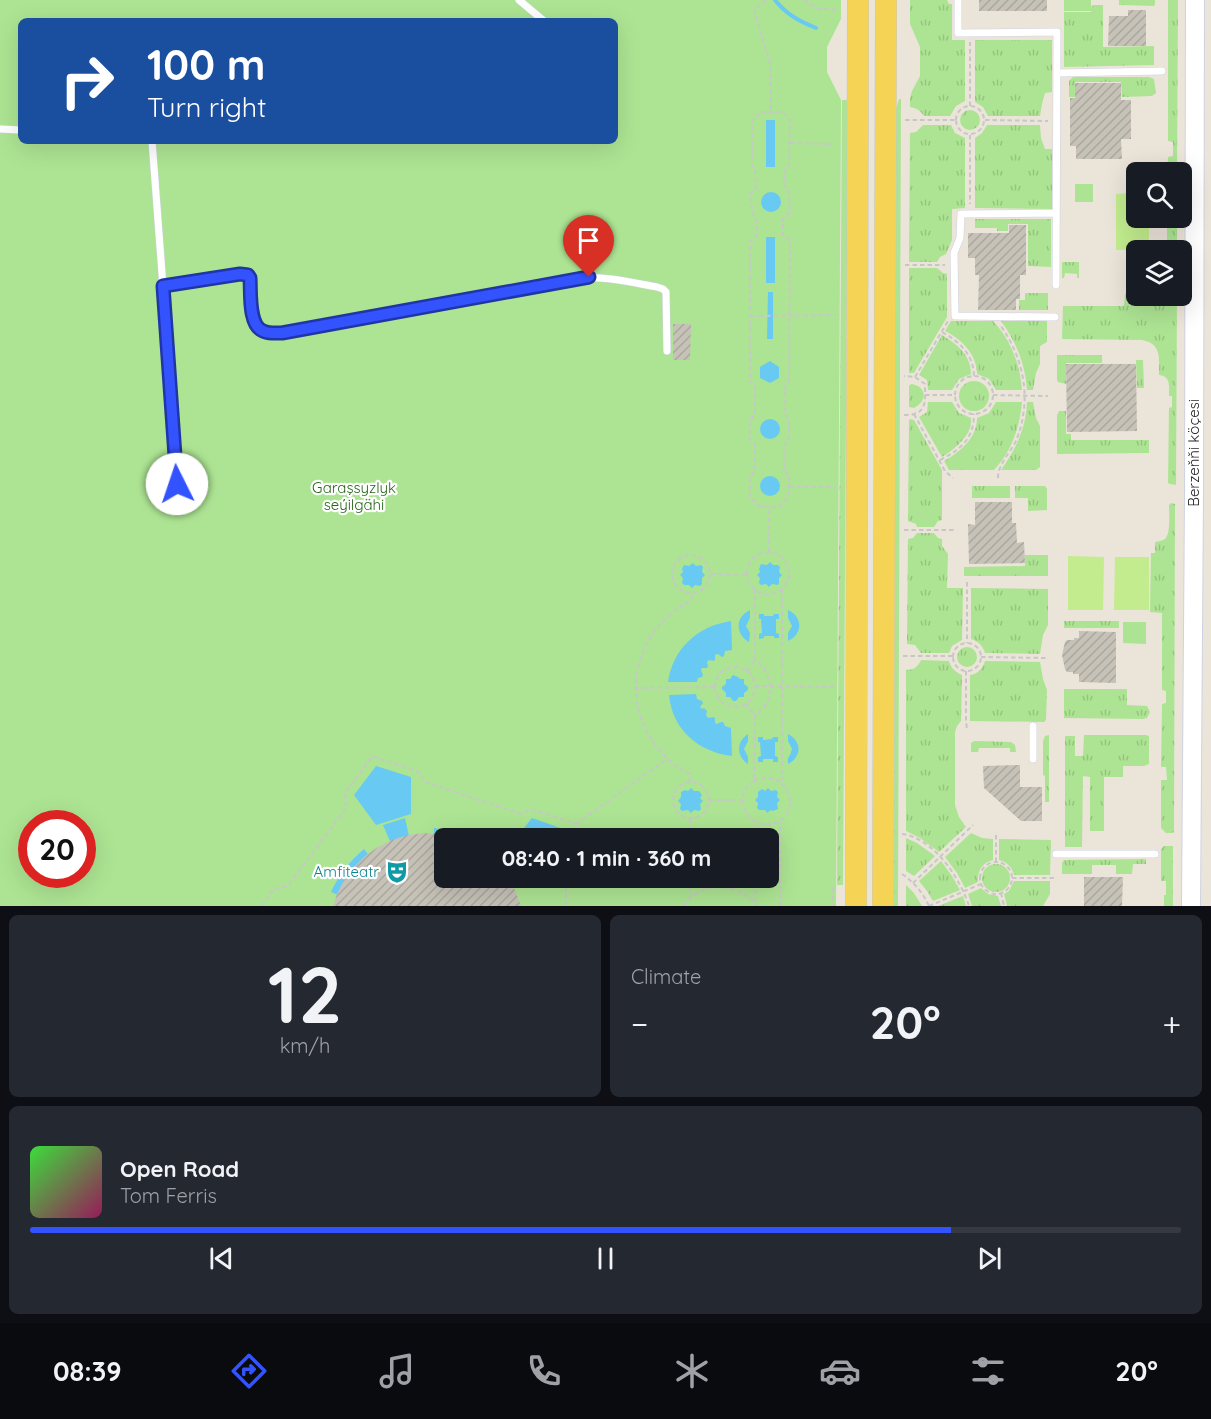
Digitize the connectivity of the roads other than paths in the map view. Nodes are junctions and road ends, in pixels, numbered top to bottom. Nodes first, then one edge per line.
1 (519, 0) edge
2 (858, 0) edge
3 (886, 0) edge
4 (958, 0) edge
5 (1195, 0) edge
6 (540, 18) edge
7 (1162, 71) dead end
8 (1057, 73) junction
9 (0, 129) edge
10 (18, 130) edge
11 (152, 144) edge
12 (1056, 213) junction
13 (1056, 285) dead end
14 (163, 286) junction
15 (1055, 317) dead end
16 (667, 351) dead end
17 (179, 498) dead end
18 (1033, 726) dead end
19 (1034, 759) dead end
20 (1056, 854) dead end
21 (1155, 854) dead end
22 (856, 906) edge
23 (883, 906) edge
24 (1191, 906) edge

1 - 6 lane
2 - 22 main road
3 - 23 main road
4 - 8 lane
5 - 24 street, Berzeňňi köçesi
7 - 8 lane
8 - 12 lane
9 - 10 lane
11 - 14 lane
12 - 13 lane
12 - 15 lane
14 - 16 lane
14 - 17 lane
18 - 19 lane
20 - 21 lane

